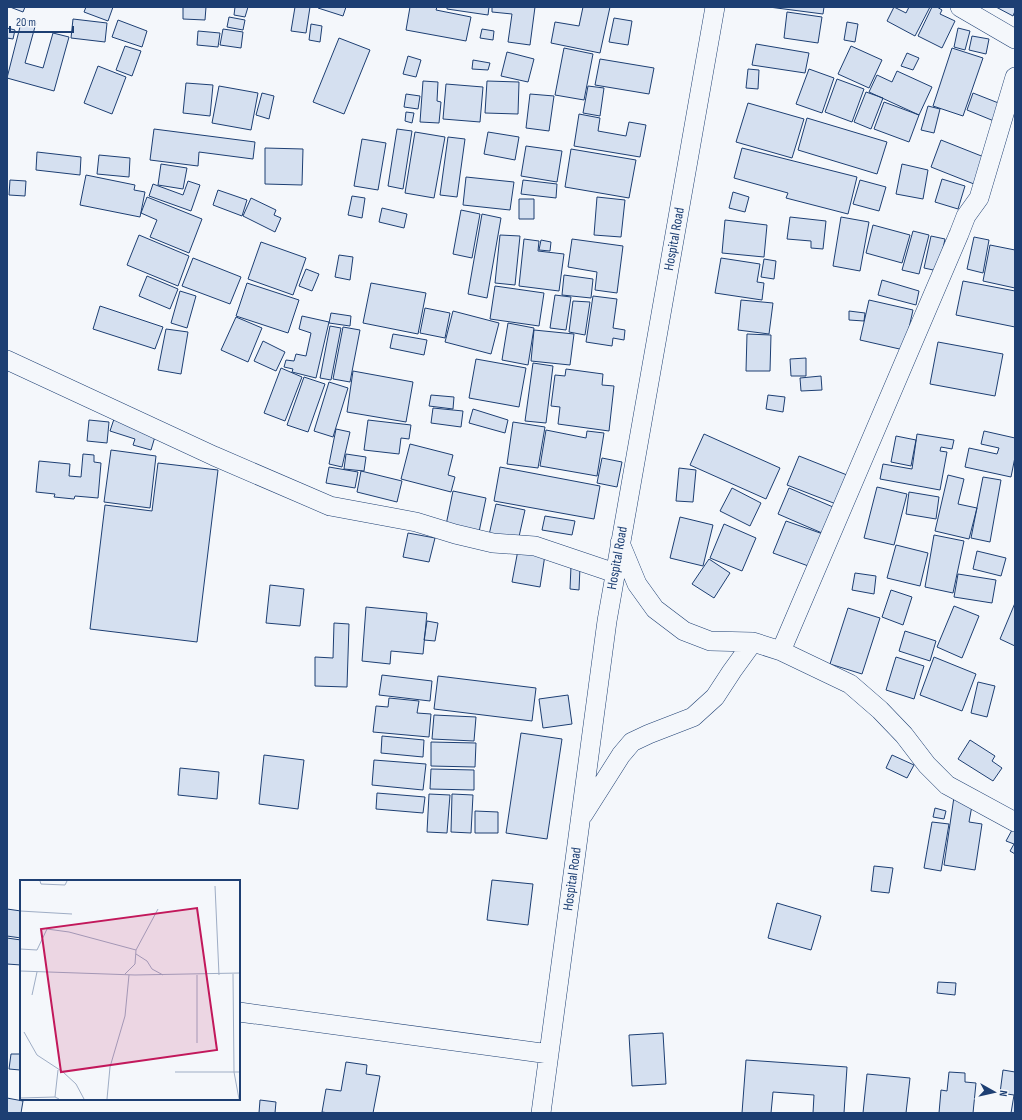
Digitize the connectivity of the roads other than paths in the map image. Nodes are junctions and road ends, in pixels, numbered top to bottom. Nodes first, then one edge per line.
1 (715, 7) edge
2 (960, 7) edge
3 (1015, 40) edge
4 (1015, 76) edge
5 (7, 360) edge
6 (620, 543) junction
7 (615, 573) junction
8 (753, 642) junction
9 (781, 651) junction
10 (580, 818) junction
11 (1015, 822) edge
12 (240, 1012) edge
13 (549, 1054) junction
14 (541, 1113) edge

1 - 6 street, Hospital Road
2 - 3 street
4 - 9 street
5 - 7 street
6 - 7 street, Hospital Road
6 - 8 street
7 - 10 street, Hospital Road
8 - 9 street
8 - 10 street
9 - 11 street
10 - 13 street, Hospital Road
12 - 13 street
13 - 14 street, Hospital Road

